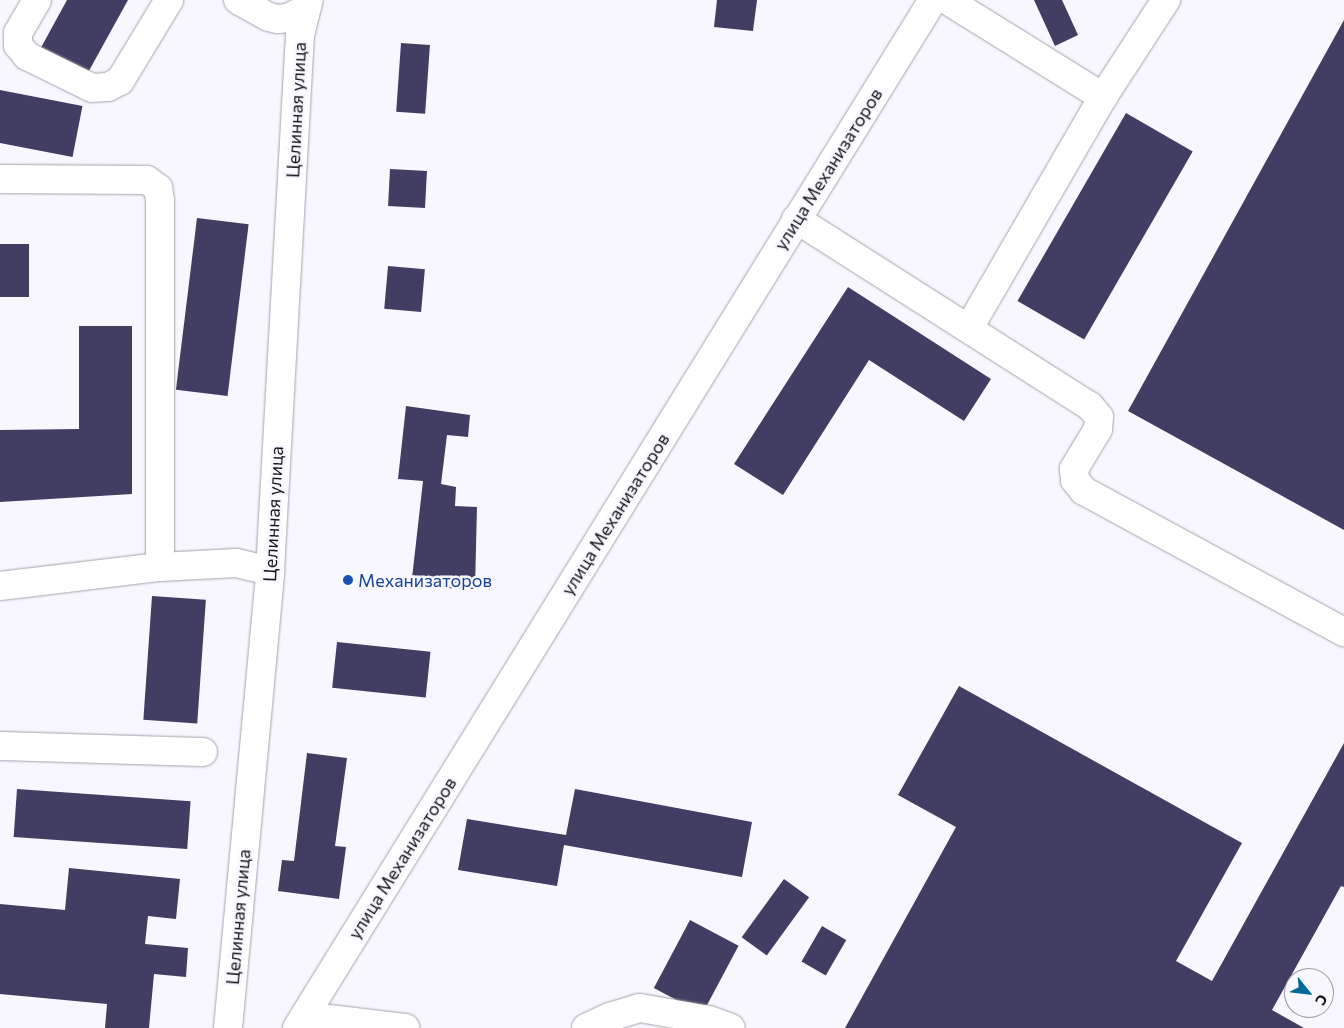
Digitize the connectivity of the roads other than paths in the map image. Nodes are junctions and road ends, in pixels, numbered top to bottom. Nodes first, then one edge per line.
1 (37, 0) edge
2 (169, 0) edge
3 (238, 0) edge
4 (933, 0) edge
5 (947, 0) edge
6 (1166, 0) edge
7 (308, 4) edge
8 (1103, 97) junction
9 (0, 179) edge
10 (796, 219) junction
11 (969, 328) junction
12 (160, 567) junction
13 (270, 571) junction
14 (0, 586) edge
15 (1344, 632) edge
16 (0, 746) edge
17 (202, 752) dead end
18 (301, 1022) edge
19 (228, 1028) edge
20 (405, 1028) edge
21 (586, 1028) edge
22 (731, 1028) edge

1 - 2 street
3 - 7 street
4 - 10 street, улица Механизаторов
5 - 8 street
6 - 8 street
7 - 13 street, Целинная улица
8 - 11 street
9 - 12 street
10 - 11 street
10 - 18 street, улица Механизаторов
11 - 15 street
12 - 13 street
12 - 14 street
13 - 19 street, Целинная улица
16 - 17 street
18 - 20 street
21 - 22 street

